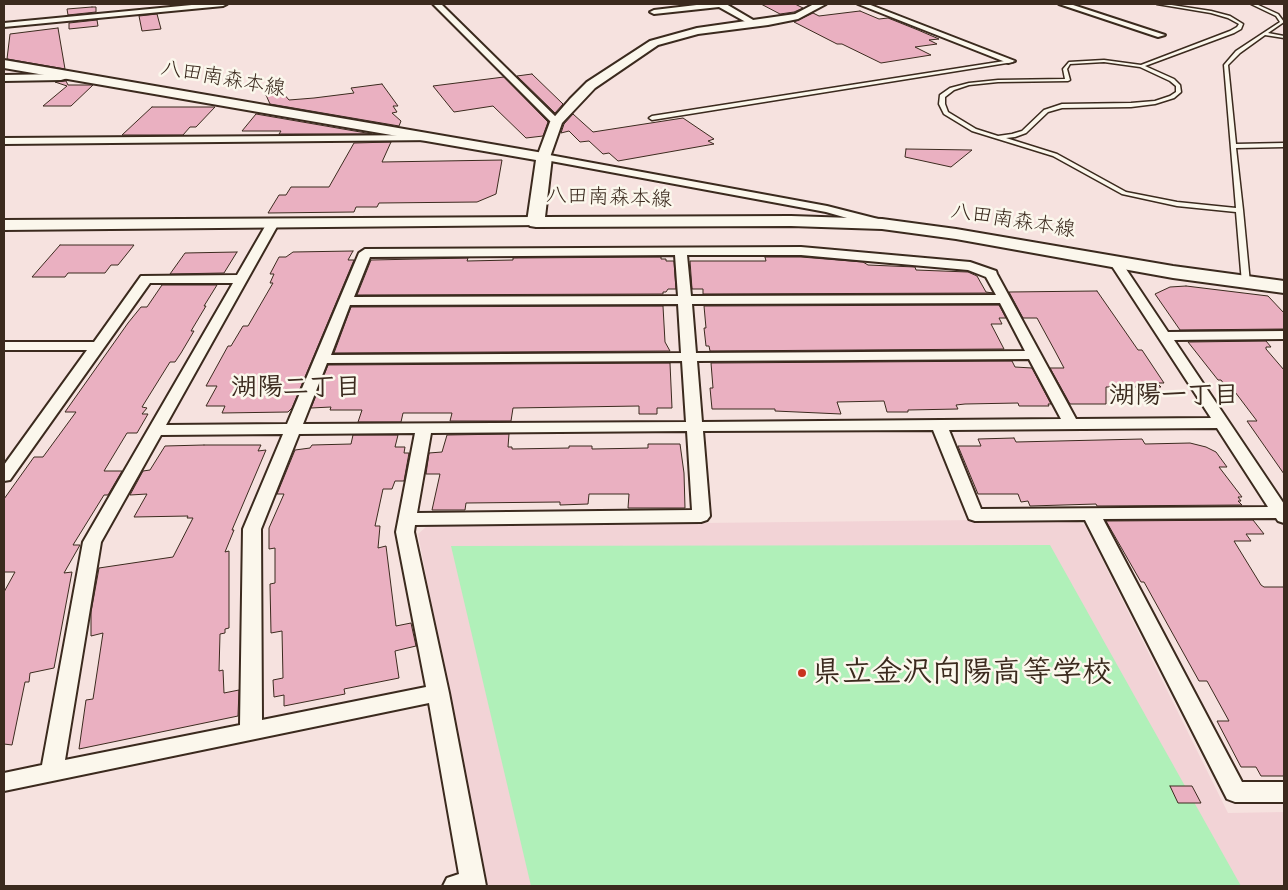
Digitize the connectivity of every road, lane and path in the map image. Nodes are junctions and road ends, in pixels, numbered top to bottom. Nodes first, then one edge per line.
1 (223, 4) edge
2 (437, 4) edge
3 (721, 4) edge
4 (821, 4) edge
5 (862, 4) edge
6 (1063, 4) edge
7 (1160, 4) edge
8 (1254, 4) edge
9 (654, 12) dead end
10 (756, 24) junction
11 (4, 25) edge
12 (1264, 34) junction
13 (1161, 35) dead end
14 (1284, 37) edge
15 (1011, 61) joint
16 (4, 64) edge
17 (1141, 66) junction
18 (68, 75) junction
19 (4, 78) edge
20 (652, 118) dead end
21 (556, 122) junction
22 (999, 137) junction
23 (435, 138) junction
24 (4, 141) edge
25 (1284, 145) edge
26 (1234, 146) junction
27 (544, 157) junction
28 (1240, 210) junction
29 (536, 222) junction
30 (274, 223) junction
31 (882, 224) junction
32 (4, 225) edge
33 (681, 252) junction
34 (1114, 260) junction
35 (242, 279) junction
36 (1246, 283) junction
37 (1284, 287) edge
38 (1004, 299) junction
39 (685, 300) junction
40 (345, 301) junction
41 (1164, 336) junction
42 (1282, 338) edge
43 (4, 346) edge
44 (98, 346) junction
45 (1034, 355) junction
46 (689, 357) junction
47 (322, 359) junction
48 (1222, 423) junction
49 (1071, 424) junction
50 (939, 425) junction
51 (695, 427) junction
52 (424, 428) junction
53 (293, 429) junction
54 (155, 430) junction
55 (4, 476) edge
56 (1283, 513) edge
57 (1091, 514) junction
58 (408, 519) junction
59 (438, 693) junction
60 (251, 732) junction
61 (52, 772) junction
62 (4, 782) edge
63 (1284, 792) edge
64 (468, 885) edge

1 - 11 street
2 - 21 street
3 - 9 street
3 - 10 street
4 - 10 street
5 - 15 street
6 - 13 street
7 - 17 lane
8 - 12 lane
10 - 21 street
12 - 14 lane
12 - 26 lane
15 - 20 lane
16 - 18 main road, 八田南森本線
17 - 22 lane
17 - 22 lane
18 - 19 street
18 - 23 main road, 八田南森本線
21 - 27 street
22 - 28 lane
23 - 24 street
23 - 27 main road, 八田南森本線
25 - 26 lane
26 - 28 lane
27 - 29 main road, 八田南森本線
27 - 31 street
28 - 36 lane
29 - 30 street
29 - 31 main road, 八田南森本線
30 - 32 street
30 - 35 street
31 - 34 main road, 八田南森本線
33 - 38 street
33 - 39 street
33 - 40 street
34 - 36 main road, 八田南森本線
34 - 41 street
35 - 44 street
35 - 54 street
36 - 37 main road, 八田南森本線
38 - 39 street
38 - 45 street
39 - 40 street
39 - 46 street
40 - 47 street
41 - 42 street
41 - 48 street
43 - 44 street
44 - 55 street
45 - 46 street
45 - 49 street
46 - 47 street
46 - 51 street
47 - 53 street
48 - 49 street
48 - 56 street
49 - 50 street
50 - 51 street
50 - 57 street
51 - 52 street
51 - 58 street
52 - 53 street
52 - 58 street
53 - 54 street
53 - 60 street
54 - 61 street
56 - 57 street
57 - 63 street
58 - 59 street
59 - 60 street
59 - 64 street
60 - 61 street
61 - 62 street

